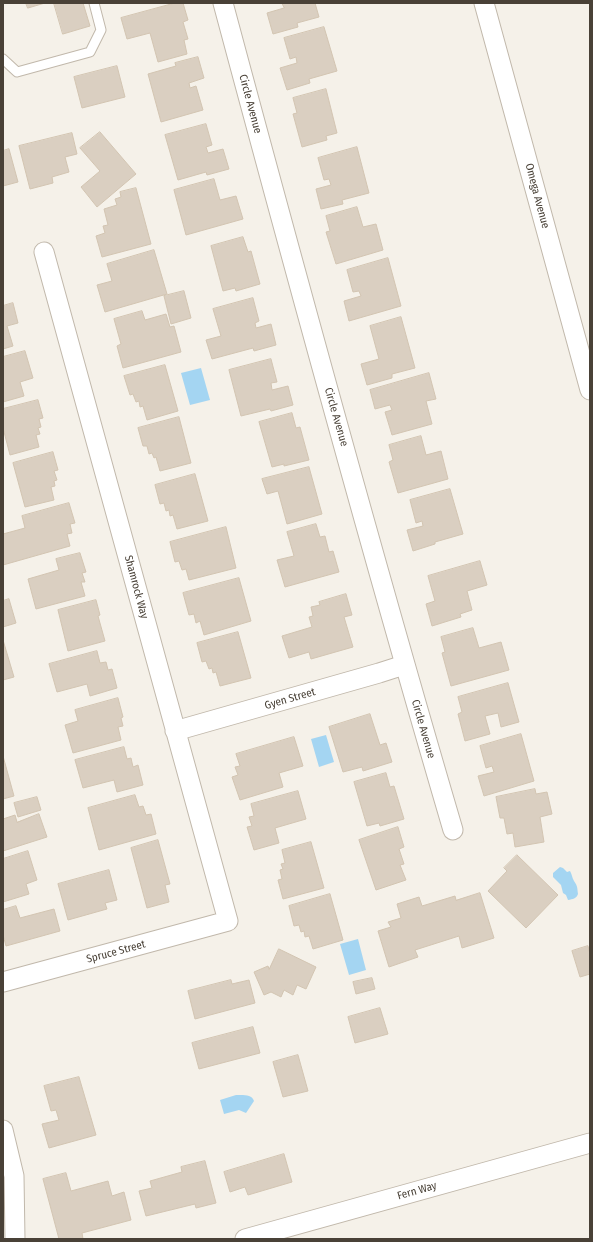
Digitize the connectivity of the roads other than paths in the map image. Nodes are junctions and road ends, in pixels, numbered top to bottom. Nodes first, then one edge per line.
1 (94, 3) edge
2 (223, 3) edge
3 (484, 3) edge
4 (3, 59) edge
5 (44, 252) dead end
6 (590, 390) edge
7 (404, 665) junction
8 (175, 731) junction
9 (453, 830) dead end
10 (228, 921) joint
11 (3, 982) edge
12 (3, 1130) edge
13 (590, 1143) edge
14 (15, 1239) edge
15 (245, 1239) edge

1 - 4 lane
2 - 7 street, Circle Avenue
3 - 6 street, Omega Avenue
5 - 8 street, Shamrock Way
7 - 8 street, Gyen Street
7 - 9 street, Circle Avenue
8 - 10 street, Shamrock Way
10 - 11 street, Spruce Street
12 - 14 street
13 - 15 street, Fern Way

